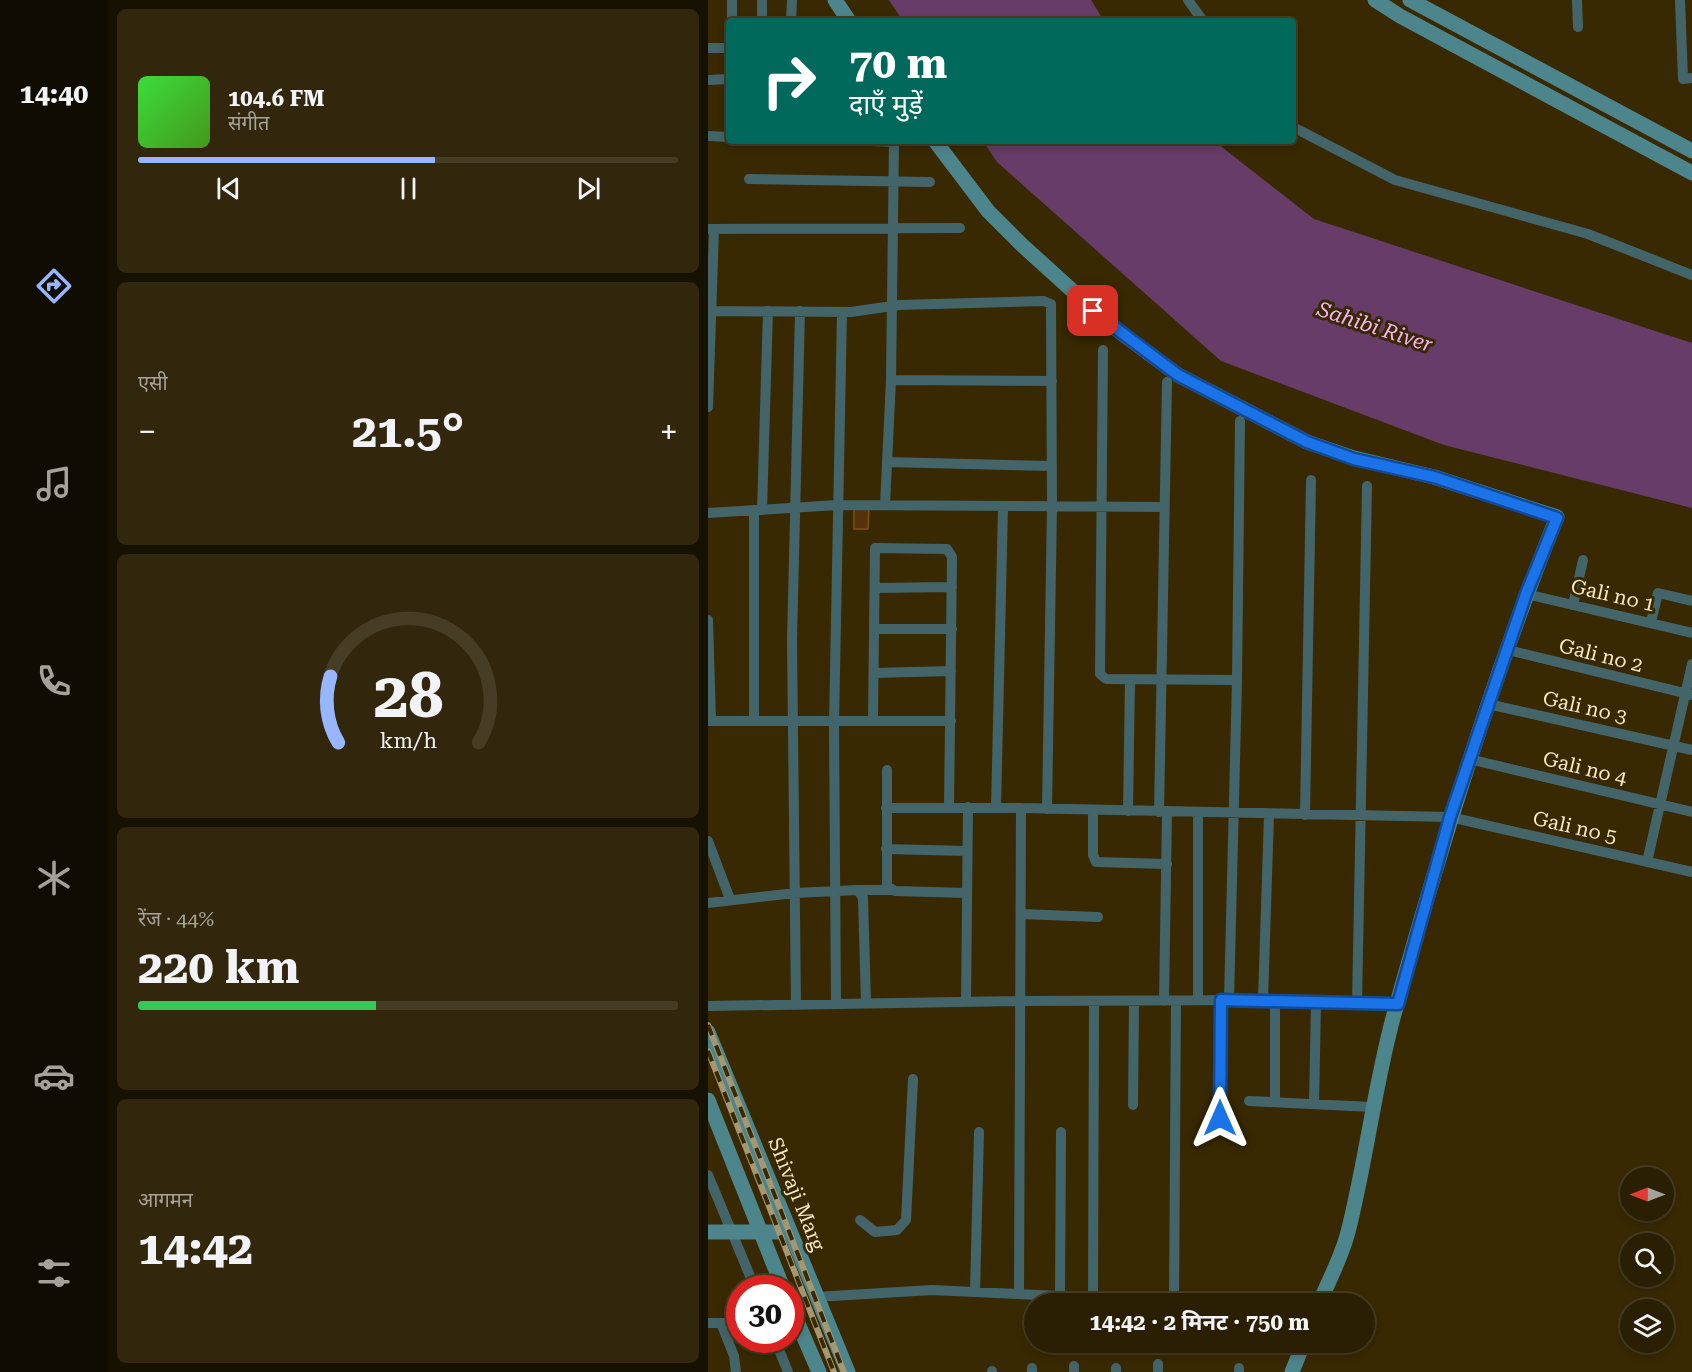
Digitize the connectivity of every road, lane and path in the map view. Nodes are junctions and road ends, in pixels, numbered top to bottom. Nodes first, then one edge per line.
1 (732, 0) edge
2 (762, 0) edge
3 (792, 0) edge
4 (835, 0) edge
5 (1188, 0) edge
6 (1375, 0) edge
7 (1410, 0) edge
8 (1577, 0) edge
9 (1680, 0) edge
10 (732, 18) edge
11 (762, 18) edge
12 (791, 18) edge
13 (847, 18) edge
14 (1201, 18) edge
15 (1578, 27) dead end
16 (708, 48) edge
17 (726, 48) edge
18 (1692, 78) edge
19 (726, 79) edge
20 (708, 80) edge
21 (1296, 129) edge
22 (708, 136) edge
23 (726, 137) edge
24 (894, 144) edge
25 (936, 144) edge
26 (1692, 151) edge
27 (1692, 173) edge
28 (749, 179) dead end
29 (895, 182) junction
30 (930, 182) dead end
31 (960, 228) dead end
32 (711, 229) edge
33 (893, 229) junction
34 (1692, 275) edge
35 (892, 305) junction
36 (711, 311) junction
37 (768, 311) junction
38 (800, 311) junction
39 (842, 312) junction
40 (1103, 350) dead end
41 (891, 380) junction
42 (1052, 381) junction
43 (1167, 382) dead end
44 (708, 407) edge
45 (1240, 421) dead end
46 (887, 462) junction
47 (1052, 466) junction
48 (1311, 480) dead end
49 (1367, 486) dead end
50 (837, 505) junction
51 (885, 505) junction
52 (1100, 506) junction
53 (1004, 507) junction
54 (1052, 507) junction
55 (1163, 507) junction
56 (796, 508) junction
57 (758, 510) junction
58 (708, 513) edge
59 (1583, 560) dead end
60 (952, 587) junction
61 (875, 588) junction
62 (1526, 594) junction
63 (1692, 601) edge
64 (1573, 605) junction
65 (708, 620) edge
66 (1651, 622) junction
67 (874, 629) junction
68 (952, 629) junction
69 (1692, 633) edge
70 (1508, 650) junction
71 (1692, 664) edge
72 (951, 671) junction
73 (874, 673) junction
74 (1130, 680) junction
75 (1160, 680) junction
76 (1237, 680) junction
77 (1689, 694) edge
78 (1488, 704) junction
79 (792, 719) junction
80 (873, 719) junction
81 (754, 720) junction
82 (834, 720) junction
83 (709, 721) edge
84 (951, 721) junction
85 (1674, 746) junction
86 (1692, 750) edge
87 (1469, 759) junction
88 (887, 770) dead end
89 (1660, 805) junction
90 (949, 807) junction
91 (968, 807) junction
92 (886, 808) junction
93 (996, 808) junction
94 (1021, 808) junction
95 (1047, 808) junction
96 (1093, 810) junction
97 (1128, 811) junction
98 (1163, 812) junction
99 (1692, 812) edge
100 (1198, 813) junction
101 (1233, 814) junction
102 (1269, 815) junction
103 (1305, 815) junction
104 (1360, 817) junction
105 (1450, 817) junction
106 (708, 841) edge
107 (886, 849) junction
108 (967, 851) junction
109 (1647, 862) junction
110 (1167, 864) junction
111 (1692, 872) edge
112 (856, 890) junction
113 (892, 890) junction
114 (837, 892) junction
115 (795, 893) junction
116 (967, 893) junction
117 (730, 899) junction
118 (708, 903) edge
119 (1021, 914) junction
120 (1098, 917) dead end
121 (1198, 1000) junction
122 (1225, 1000) junction
123 (1263, 1000) junction
124 (966, 1001) junction
125 (1022, 1001) junction
126 (1164, 1001) junction
127 (1176, 1001) junction
128 (1275, 1001) junction
129 (1094, 1002) junction
130 (1134, 1002) junction
131 (866, 1003) junction
132 (836, 1004) junction
133 (1316, 1004) junction
134 (1357, 1004) junction
135 (1398, 1004) junction
136 (796, 1005) junction
137 (708, 1006) edge
138 (708, 1032) edge
139 (913, 1079) dead end
140 (708, 1100) edge
141 (1249, 1101) dead end
142 (1275, 1102) junction
143 (1314, 1104) junction
144 (1133, 1105) dead end
145 (1372, 1107) junction
146 (1220, 1118) dead end
147 (979, 1132) dead end
148 (1061, 1132) dead end
149 (708, 1175) edge
150 (860, 1220) dead end
151 (708, 1232) edge
152 (731, 1232) junction
153 (759, 1232) junction
154 (790, 1232) junction
155 (749, 1275) edge
156 (777, 1275) edge
157 (975, 1292) junction
158 (1060, 1293) edge
159 (1093, 1293) edge
160 (1174, 1293) edge
161 (1324, 1293) edge
162 (1019, 1294) junction
163 (1024, 1294) edge
164 (816, 1297) junction
165 (708, 1323) edge
166 (721, 1323) junction
167 (726, 1323) edge
168 (804, 1343) edge
169 (780, 1353) edge
170 (1300, 1353) edge
171 (736, 1372) edge
172 (788, 1372) edge
173 (819, 1372) edge
174 (848, 1372) edge
175 (1292, 1372) edge

1 - 10 street
2 - 11 street
3 - 12 street
4 - 13 street
5 - 14 street
6 - 27 street
7 - 26 street
8 - 15 street
9 - 18 street
16 - 17 street
19 - 20 street
21 - 34 street
22 - 23 street
24 - 29 street
25 - 62 street
28 - 29 street
29 - 30 street
29 - 33 street
31 - 33 street
32 - 33 street
32 - 36 street
33 - 35 street
35 - 39 street
35 - 41 street
35 - 42 street
36 - 37 street
36 - 44 street
37 - 38 street
37 - 57 street
38 - 39 street
38 - 56 street
39 - 50 street
40 - 52 street
41 - 42 street
41 - 46 street
42 - 47 street
43 - 55 street
45 - 76 street
46 - 47 street
46 - 51 street
47 - 54 street
48 - 103 street
49 - 104 street
50 - 51 street
50 - 56 street
50 - 82 street
51 - 53 street
52 - 54 street
52 - 55 street
52 - 74 street
53 - 54 street
53 - 93 street
54 - 95 street
55 - 75 street
56 - 57 street
56 - 79 street
57 - 58 street
57 - 81 street
59 - 64 street, Gali no 1
60 - 61 street
60 - 61 street
60 - 68 street
61 - 67 street
62 - 64 street, Gali no 1
62 - 70 street
63 - 66 street
64 - 66 street, Gali no 1
65 - 83 street
66 - 69 street, Gali no 1
67 - 68 street
67 - 73 street
68 - 72 street
70 - 77 street, Gali no 2
70 - 78 street
71 - 77 street
72 - 73 street
72 - 84 street
73 - 80 street
74 - 75 street
74 - 97 street
75 - 76 street
75 - 98 street
76 - 101 street
77 - 85 street
78 - 85 street, Gali no 3
78 - 87 street
79 - 81 street
79 - 82 street
79 - 115 street
80 - 82 street
80 - 84 street
81 - 83 street
82 - 114 street
84 - 90 street
85 - 86 street, Gali no 3
85 - 89 street
87 - 89 street, Gali no 4
87 - 105 street
88 - 92 street
89 - 99 street, Gali no 4
89 - 109 street
90 - 91 street, Gali no 5
90 - 92 street, Gali no 5
91 - 93 street, Gali no 5
91 - 108 street
92 - 107 street
93 - 94 street, Gali no 5
94 - 95 street, Gali no 5
94 - 119 street
95 - 96 street, Gali no 5
96 - 97 street, Gali no 5
96 - 110 street
97 - 98 street, Gali no 5
98 - 100 street, Gali no 5
98 - 110 street
100 - 101 street, Gali no 5
100 - 121 street
101 - 102 street, Gali no 5
101 - 122 street
102 - 103 street, Gali no 5
102 - 123 street
103 - 104 street, Gali no 5
104 - 105 street, Gali no 5
104 - 134 street
105 - 109 street, Gali no 5
105 - 135 street
106 - 117 street
107 - 108 street
107 - 113 street
108 - 116 street
109 - 111 street, Gali no 5
110 - 126 street
112 - 113 street
112 - 114 street
112 - 131 street
113 - 116 street
114 - 115 street
114 - 132 street
115 - 117 street
115 - 136 street
116 - 124 street
117 - 118 street
119 - 120 street
119 - 125 street
121 - 122 street
121 - 127 street
122 - 123 street
122 - 146 street
123 - 128 street
124 - 125 street
124 - 131 street
125 - 129 street
125 - 162 street
126 - 127 street
126 - 130 street
127 - 160 street
128 - 133 street
128 - 142 street
129 - 130 street
129 - 159 street
130 - 144 street
131 - 132 street
132 - 136 street
133 - 134 street
133 - 143 street
134 - 135 street
135 - 145 street
136 - 137 street
138 - 154 street, Shivaji Marg
139 - 150 street
140 - 153 street
141 - 142 street
142 - 143 street
143 - 145 street
145 - 161 street
147 - 157 street
148 - 158 street
149 - 152 street
151 - 152 street
152 - 153 street
152 - 155 street
153 - 154 street
153 - 156 street
154 - 164 street, Shivaji Marg
157 - 162 street
157 - 164 street
162 - 163 street
164 - 174 street, Shivaji Marg
165 - 166 street
166 - 167 street
166 - 171 street
168 - 173 street
169 - 172 street
170 - 175 street

